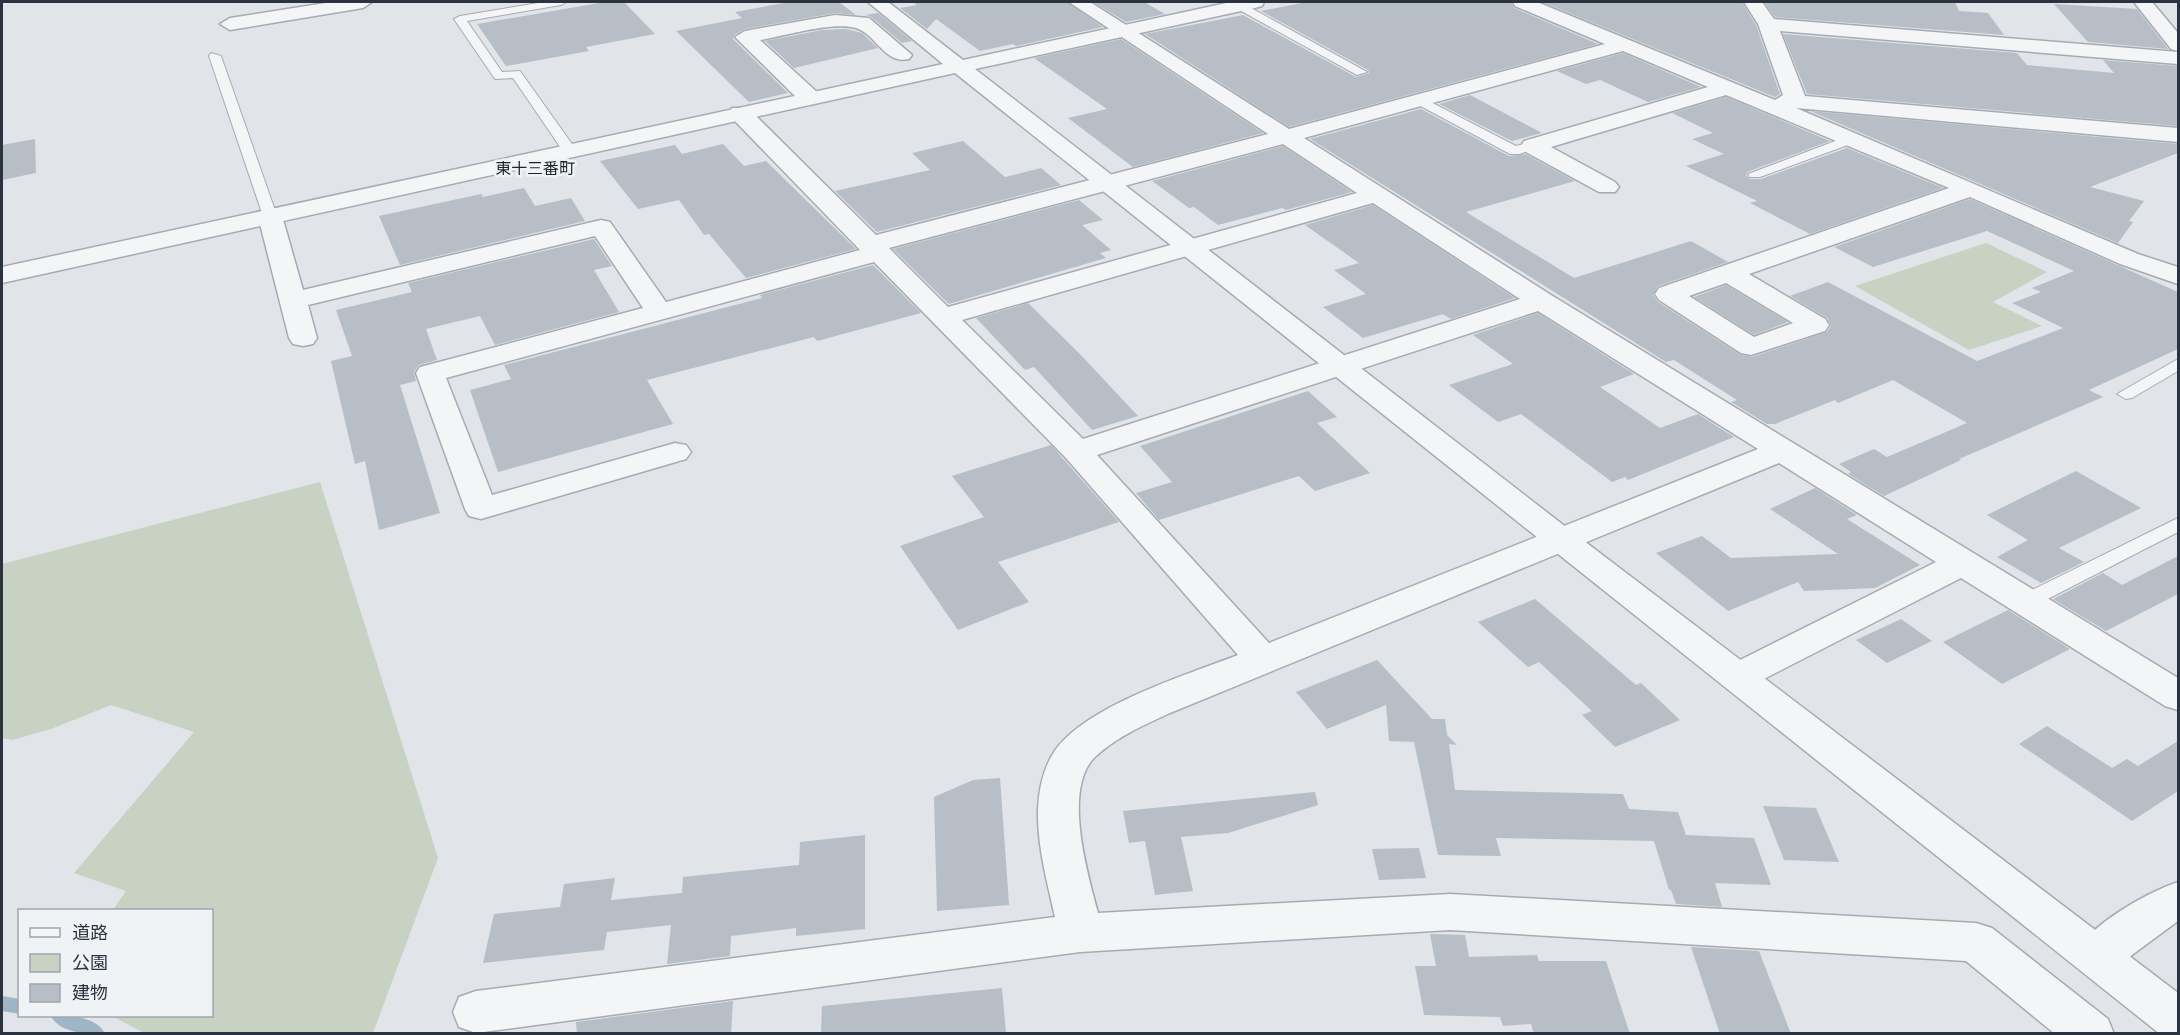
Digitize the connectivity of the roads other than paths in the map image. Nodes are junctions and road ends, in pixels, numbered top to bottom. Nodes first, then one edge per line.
1 (363, 2) edge
2 (561, 2) edge
3 (877, 2) edge
4 (1078, 2) edge
5 (1522, 2) edge
6 (1753, 2) edge
7 (2142, 2) edge
8 (1246, 3) edge
9 (230, 24) dead end
10 (1768, 24) junction
11 (1122, 31) junction
12 (1626, 44) junction
13 (2178, 45) edge
14 (902, 55) dead end
15 (215, 56) dead end
16 (2178, 58) edge
17 (960, 65) junction
18 (1361, 72) dead end
19 (1726, 88) junction
20 (810, 98) junction
21 (1419, 100) junction
22 (1762, 102) junction
23 (1796, 102) junction
24 (740, 113) junction
25 (2178, 135) edge
26 (1287, 136) junction
27 (1851, 139) junction
28 (1532, 146) junction
29 (570, 151) junction
30 (1755, 174) dead end
31 (1107, 182) junction
32 (1607, 187) dead end
33 (1971, 189) junction
34 (1375, 195) junction
35 (270, 216) junction
36 (1190, 247) junction
37 (874, 249) junction
38 (1730, 274) dead end
39 (2, 275) edge
40 (2178, 276) edge
41 (292, 301) junction
42 (1541, 301) junction
43 (659, 312) junction
44 (945, 316) junction
45 (303, 338) dead end
46 (2178, 364) edge
47 (1343, 367) junction
48 (2126, 394) dead end
49 (1077, 451) junction
50 (1781, 451) junction
51 (675, 452) dead end
52 (2178, 524) edge
53 (1559, 539) junction
54 (1962, 563) junction
55 (2025, 602) junction
56 (1263, 660) junction
57 (1739, 676) junction
58 (2178, 696) edge
59 (2178, 900) edge
60 (1080, 933) junction
61 (2097, 955) junction
62 (476, 1012) dead end
63 (2178, 1020) edge
64 (2091, 1034) edge

1 - 9 street
2 - 29 lane
3 - 17 street
4 - 11 street
5 - 12 street
6 - 10 street
7 - 13 street
8 - 11 street
8 - 18 lane
10 - 16 street
10 - 23 street
11 - 17 street
11 - 26 street
12 - 19 street
12 - 21 street
14 - 20 street
15 - 35 lane
17 - 20 street
17 - 31 street
19 - 22 street
19 - 28 street
20 - 24 street
21 - 26 street
21 - 28 lane
22 - 23 street
22 - 27 street
23 - 25 street
24 - 29 street
24 - 37 street
26 - 31 street
26 - 34 street
27 - 30 lane
27 - 33 street
28 - 32 street
29 - 35 street
31 - 36 street
31 - 37 street
33 - 38 street
33 - 40 street
34 - 36 street
34 - 42 street
35 - 39 street
35 - 41 street
36 - 44 street
36 - 47 street
37 - 43 street
37 - 44 street
41 - 43 street
41 - 45 street
42 - 47 street
42 - 50 street
43 - 51 street
44 - 49 street
46 - 48 lane
47 - 49 street
47 - 53 street
49 - 56 street
50 - 53 street
50 - 54 street
52 - 55 lane
53 - 56 street
53 - 57 street
54 - 55 street
54 - 57 street
55 - 58 street
56 - 60 street
57 - 61 street
59 - 61 street
60 - 62 street
60 - 64 street
61 - 63 street

